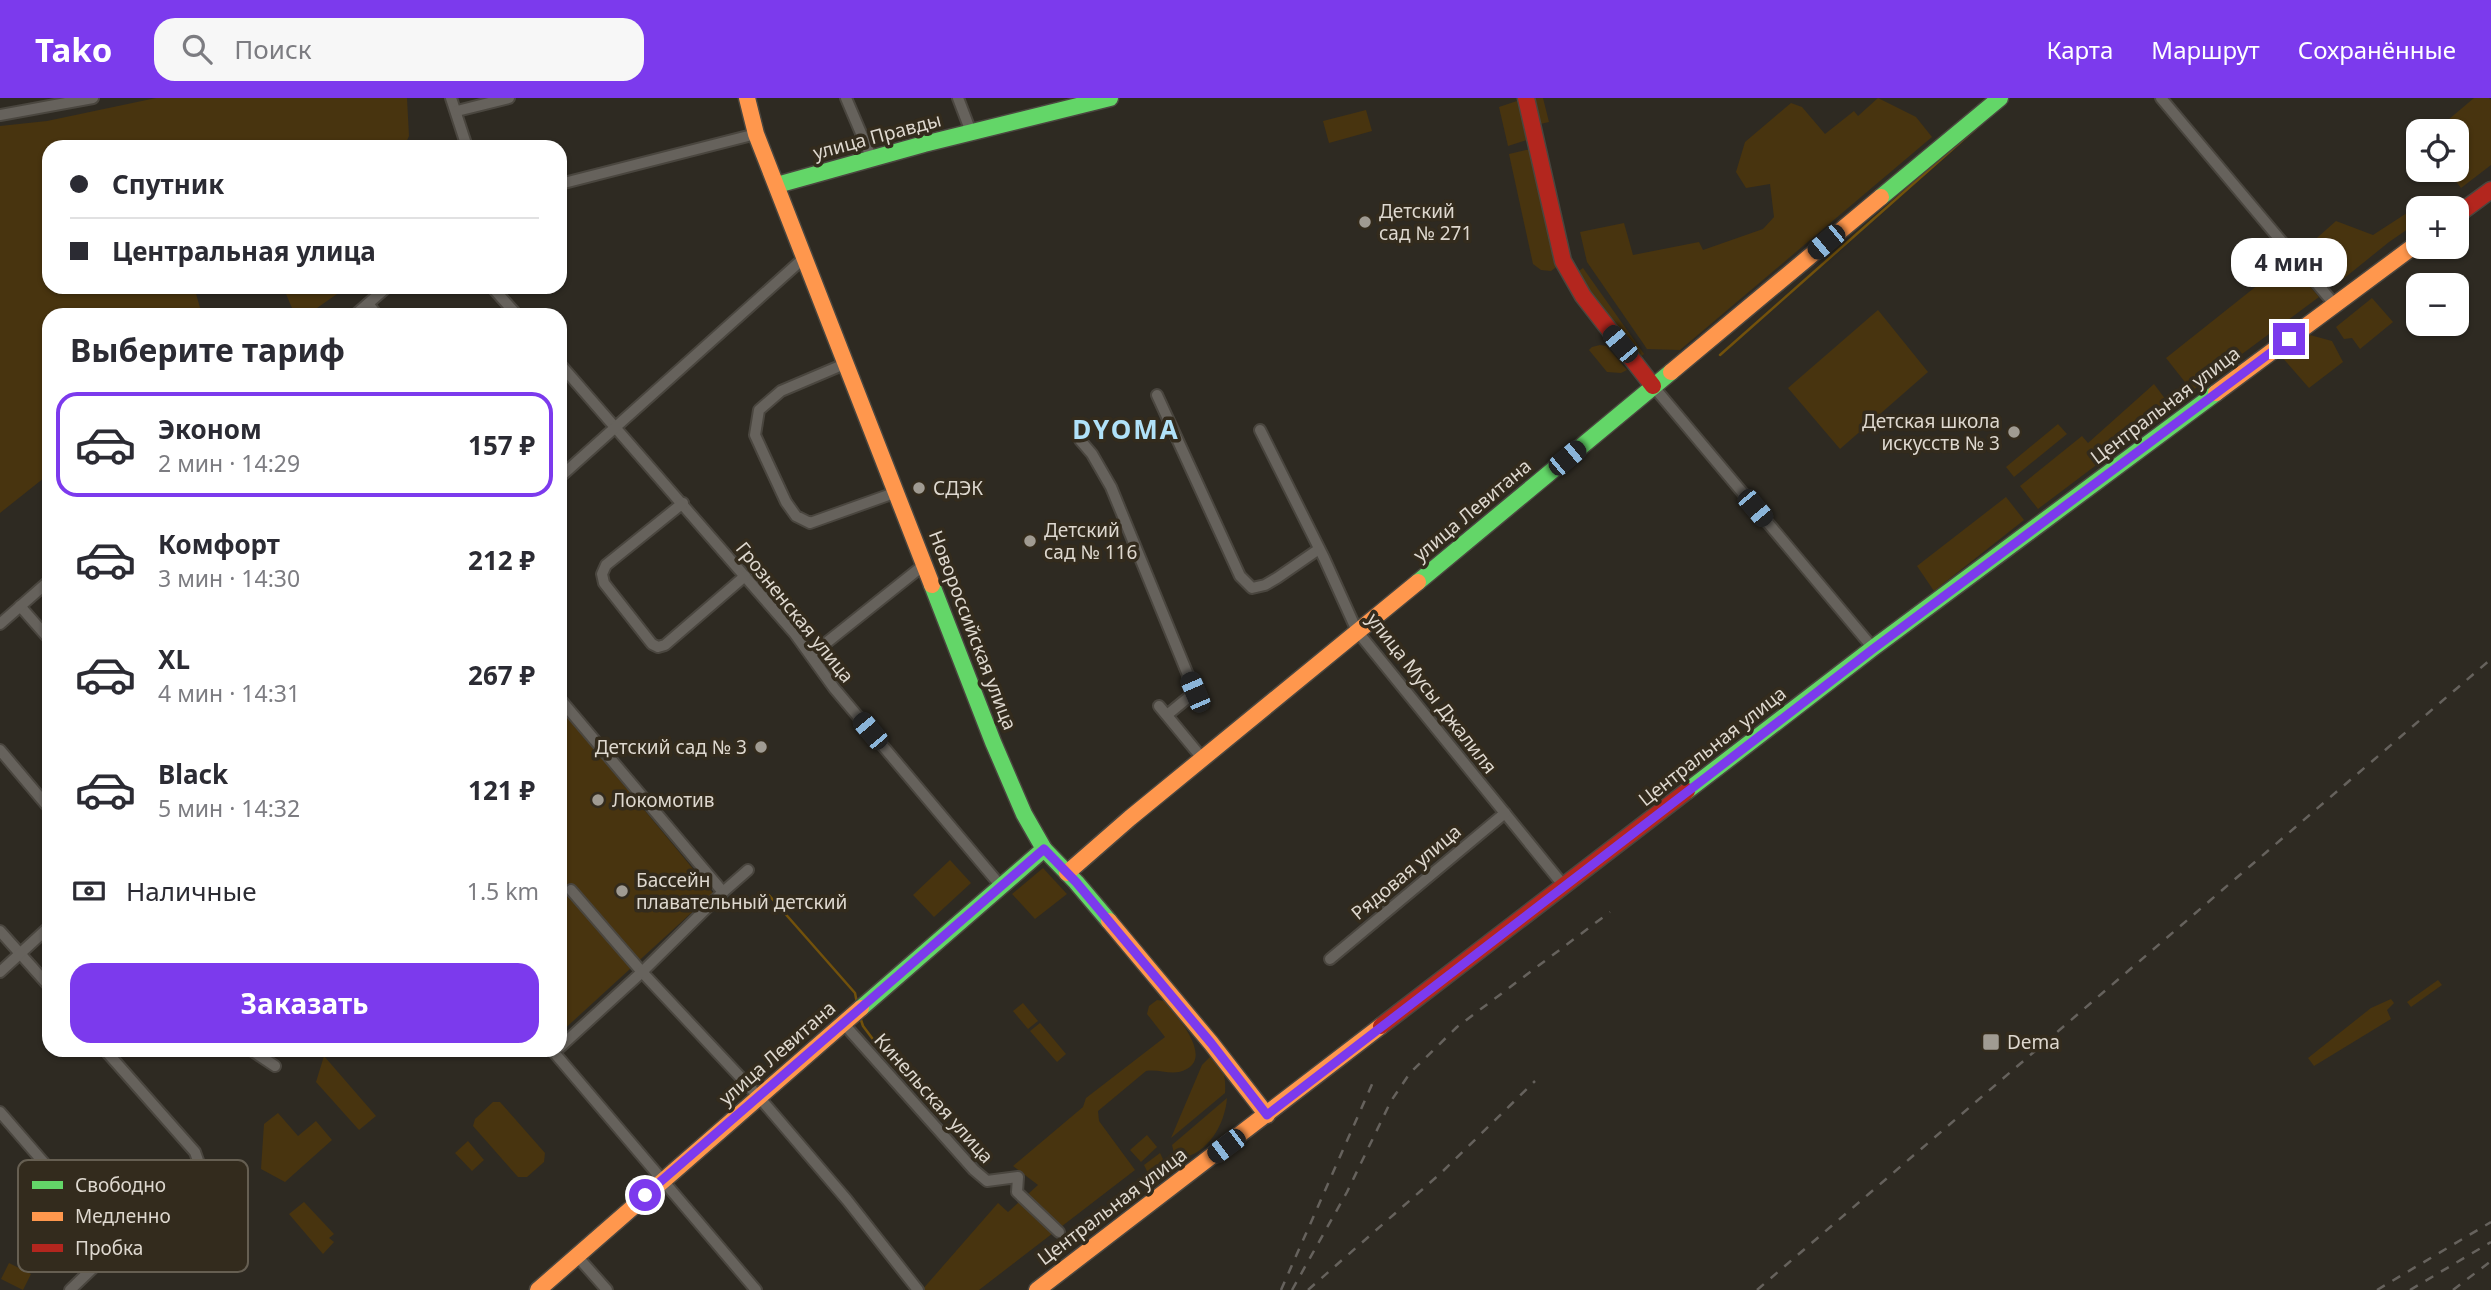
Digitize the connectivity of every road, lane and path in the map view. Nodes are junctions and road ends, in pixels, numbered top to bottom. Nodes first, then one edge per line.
1 (93, 98) edge
2 (451, 98) edge
3 (509, 98) edge
4 (747, 98) edge
5 (846, 98) edge
6 (958, 98) edge
7 (1111, 98) edge
8 (1526, 98) edge
9 (2000, 98) edge
10 (2161, 98) edge
11 (1053, 105) edge
12 (457, 111) junction
13 (0, 115) edge
14 (971, 132) junction
15 (756, 134) junction
16 (465, 140) edge
17 (872, 159) junction
18 (567, 182) edge
19 (776, 185) junction
20 (2491, 190) edge
21 (2469, 206) edge
22 (2406, 252) edge
23 (805, 257) junction
24 (379, 294) edge
25 (498, 294) edge
26 (368, 304) junction
27 (2335, 304) junction
28 (363, 308) edge
29 (371, 308) edge
30 (511, 308) edge
31 (846, 363) junction
32 (567, 372) edge
33 (1653, 386) junction
34 (1157, 395) dead end
35 (616, 427) junction
36 (1260, 430) dead end
37 (1080, 439) dead end
38 (567, 471) edge
39 (897, 492) junction
40 (683, 503) junction
41 (1319, 549) junction
42 (925, 564) junction
43 (745, 576) junction
44 (42, 587) edge
45 (20, 606) junction
46 (0, 624) edge
47 (42, 631) edge
48 (1357, 631) junction
49 (1873, 649) junction
50 (810, 655) junction
51 (1159, 706) dead end
52 (567, 707) edge
53 (1167, 715) junction
54 (0, 750) edge
55 (1202, 758) junction
56 (42, 800) edge
57 (1504, 813) junction
58 (1044, 849) junction
59 (748, 870) dead end
60 (1067, 873) junction
61 (1000, 885) junction
62 (1564, 886) junction
63 (571, 890) dead end
64 (723, 892) junction
65 (0, 931) edge
66 (42, 933) edge
67 (20, 953) junction
68 (1330, 959) dead end
69 (0, 972) edge
70 (642, 972) junction
71 (42, 978) edge
72 (843, 1023) junction
73 (567, 1040) edge
74 (111, 1057) edge
75 (262, 1057) edge
76 (562, 1057) edge
77 (275, 1066) dead end
78 (758, 1097) junction
79 (0, 1112) edge
80 (1267, 1115) junction
81 (42, 1160) edge
82 (198, 1160) edge
83 (663, 1180) junction
84 (1059, 1232) dead end
85 (576, 1256) junction
86 (89, 1272) edge
87 (70, 1290) edge
88 (538, 1290) edge
89 (607, 1290) edge
90 (756, 1290) edge
91 (918, 1290) edge
92 (1037, 1290) edge

1 - 13 street
2 - 12 street
3 - 12 street
4 - 15 main road, Новороссийская улица
5 - 17 street
6 - 14 street
7 - 11 main road, улица Правды
8 - 33 main road
9 - 33 main road, улица Левитана
10 - 27 street
11 - 14 main road, улица Правды
12 - 16 street
14 - 17 main road, улица Правды
15 - 18 street
15 - 19 main road, Новороссийская улица
17 - 19 main road, улица Правды
19 - 23 main road, Новороссийская улица
20 - 21 main road
22 - 27 main road, Центральная улица
23 - 31 main road, Новороссийская улица
23 - 35 street
24 - 26 street
25 - 30 street
26 - 28 street
26 - 29 street
27 - 49 main road, Центральная улица
31 - 39 main road, Новороссийская улица
31 - 39 street
32 - 35 street, Грозненская улица
33 - 48 main road, улица Левитана
33 - 49 street
34 - 41 street
35 - 38 street
35 - 40 street, Грозненская улица
36 - 41 street, улица Мусы Джалиля
37 - 53 street
39 - 42 main road, Новороссийская улица
40 - 43 street, Грозненская улица
40 - 43 street
41 - 48 street, улица Мусы Джалиля
42 - 50 street
42 - 58 main road, Новороссийская улица
43 - 50 street, Грозненская улица
44 - 45 street
45 - 46 street
45 - 47 street
48 - 55 main road, улица Левитана
48 - 57 street, улица Мусы Джалиля
49 - 62 main road, Центральная улица
50 - 61 street, Грозненская улица
51 - 53 street
52 - 64 street
53 - 55 street
54 - 56 street
55 - 60 main road, улица Левитана
57 - 62 street, улица Мусы Джалиля
57 - 68 street, Рядовая улица
58 - 60 main road, Новороссийская улица
58 - 61 main road, улица Левитана
59 - 64 street
60 - 80 main road, Новороссийская улица
61 - 72 main road, улица Левитана
62 - 80 main road, Центральная улица
63 - 70 street
64 - 70 street
65 - 67 street
66 - 67 street
67 - 69 street
67 - 71 street
70 - 73 street
70 - 78 street
72 - 78 main road, улица Левитана
72 - 84 street, Кинельская улица
74 - 82 street
75 - 77 street
76 - 83 street
78 - 83 main road, улица Левитана
78 - 91 street
79 - 81 street
80 - 92 main road, Центральная улица
83 - 85 main road, улица Левитана
83 - 90 street
85 - 88 main road, улица Левитана
85 - 89 street
86 - 87 street

